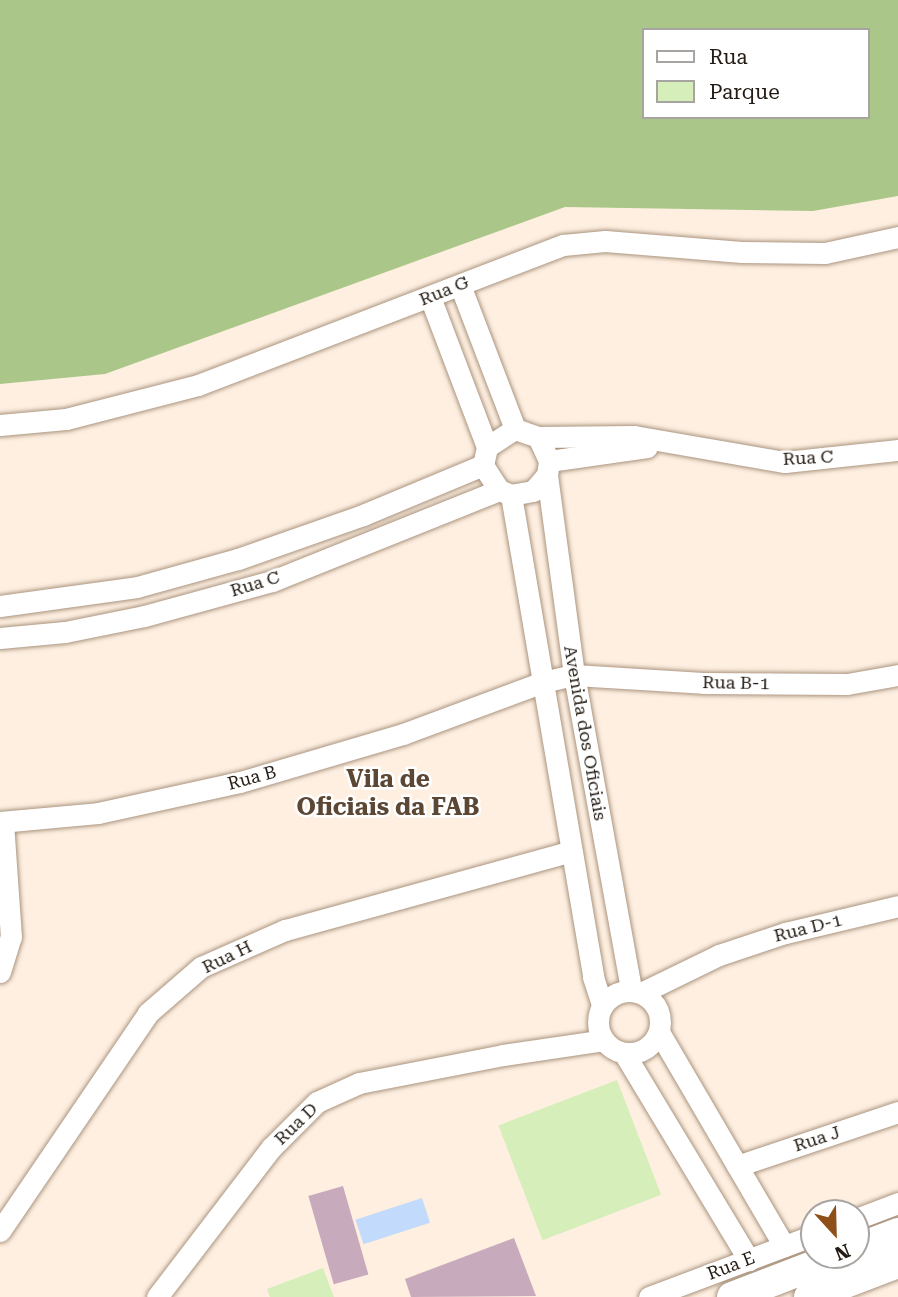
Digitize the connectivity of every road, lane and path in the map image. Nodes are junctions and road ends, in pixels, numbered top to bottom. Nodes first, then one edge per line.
1 (898, 237) edge
2 (460, 285) junction
3 (430, 297) junction
4 (0, 425) edge
5 (515, 429) junction
6 (538, 437) junction
7 (677, 443) junction
8 (898, 450) edge
9 (485, 456) junction
10 (548, 468) junction
11 (505, 493) junction
12 (137, 587) junction
13 (0, 606) edge
14 (144, 615) junction
15 (0, 638) edge
16 (574, 675) junction
17 (898, 675) edge
18 (543, 682) junction
19 (1, 822) edge
20 (571, 851) junction
21 (898, 906) edge
22 (0, 972) edge
23 (643, 997) junction
24 (601, 1023) junction
25 (659, 1032) junction
26 (624, 1053) junction
27 (898, 1112) edge
28 (737, 1166) junction
29 (898, 1203) edge
30 (870, 1214) edge
31 (0, 1231) edge
32 (898, 1233) edge
33 (800, 1240) edge
34 (870, 1244) edge
35 (785, 1246) junction
36 (749, 1260) junction
37 (898, 1263) edge
38 (805, 1269) edge
39 (157, 1297) edge
40 (649, 1297) edge
41 (732, 1297) edge
42 (810, 1297) edge

1 - 2 street, Rua G
2 - 3 street, Rua G
2 - 5 street
3 - 4 street, Rua G
3 - 9 street
5 - 6 street
5 - 9 street
6 - 7 street, Rua C
6 - 10 street
7 - 8 street, Rua C
7 - 10 street, Rua C
9 - 11 street
9 - 12 street, Rua C
10 - 11 street
10 - 16 street, Avenida dos Oficiais
11 - 14 street, Rua C
11 - 18 street, Avenida dos Oficiais
12 - 13 street, Rua C
12 - 14 street
14 - 15 street, Rua C
16 - 17 street, Rua B-1
16 - 18 street, Rua B
16 - 23 street, Avenida dos Oficiais
18 - 19 street, Rua B
18 - 20 street, Avenida dos Oficiais
19 - 22 street
20 - 24 street, Avenida dos Oficiais
20 - 31 street, Rua H
21 - 23 street, Rua D-1
23 - 24 street
23 - 25 street
24 - 26 street
24 - 39 street, Rua D
25 - 26 street
25 - 28 street
26 - 36 street
27 - 28 street, Rua J
28 - 35 street
29 - 30 street
32 - 34 main road
33 - 35 street, Rua E
35 - 36 street, Rua E
36 - 40 street, Rua E
37 - 42 main road
38 - 41 main road

